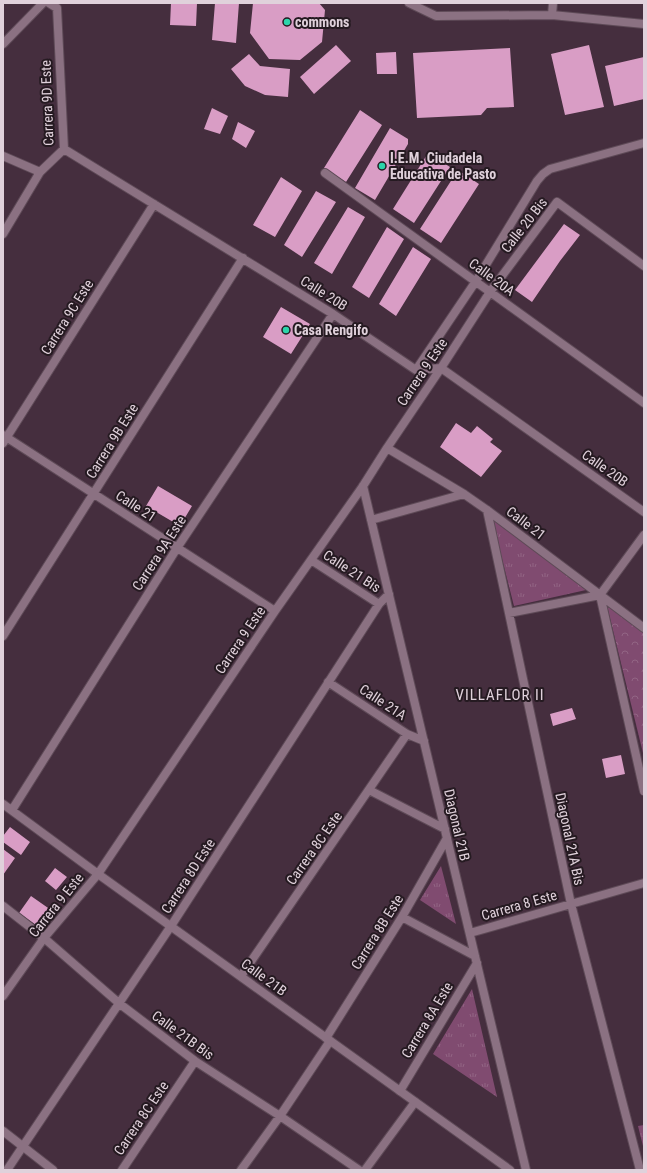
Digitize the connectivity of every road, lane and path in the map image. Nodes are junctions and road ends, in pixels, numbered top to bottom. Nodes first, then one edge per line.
1 (43, 3) edge
2 (49, 3) edge
3 (409, 3) edge
4 (553, 3) edge
5 (552, 15) junction
6 (644, 24) edge
7 (3, 44) edge
8 (644, 143) edge
9 (64, 149) junction
10 (3, 156) edge
11 (40, 172) junction
12 (325, 173) dead end
13 (154, 204) junction
14 (3, 234) edge
15 (243, 258) junction
16 (644, 266) edge
17 (476, 281) junction
18 (490, 292) junction
19 (333, 314) junction
20 (441, 368) junction
21 (416, 370) junction
22 (644, 403) edge
23 (4, 438) edge
24 (387, 448) junction
25 (363, 486) junction
26 (94, 494) junction
27 (464, 494) junction
28 (487, 510) junction
29 (644, 512) edge
30 (371, 520) junction
31 (644, 535) edge
32 (177, 548) junction
33 (311, 560) junction
34 (389, 594) junction
35 (600, 595) junction
36 (379, 604) junction
37 (275, 611) junction
38 (509, 613) junction
39 (644, 628) edge
40 (3, 636) edge
41 (328, 682) junction
42 (407, 734) junction
43 (424, 741) junction
44 (369, 790) junction
45 (644, 791) edge
46 (6, 808) edge
47 (446, 833) junction
48 (98, 874) junction
49 (644, 883) edge
50 (571, 904) junction
51 (3, 906) edge
52 (402, 917) junction
53 (171, 926) junction
54 (470, 933) junction
55 (44, 938) junction
56 (476, 960) junction
57 (240, 976) junction
58 (3, 996) edge
59 (120, 1004) junction
60 (328, 1039) junction
61 (195, 1060) junction
62 (400, 1091) junction
63 (415, 1102) junction
64 (280, 1116) junction
65 (3, 1131) edge
66 (23, 1147) junction
67 (7, 1170) edge
68 (53, 1170) edge
69 (122, 1170) edge
70 (241, 1170) edge
71 (359, 1170) edge
72 (365, 1170) edge
73 (510, 1170) edge
74 (526, 1170) edge
75 (640, 1170) edge

1 - 7 street
2 - 9 street, Carrera 9D Este
3 - 5 street
4 - 5 street
5 - 6 street
8 - 17 street
9 - 11 street, Carrera 9D Este
9 - 13 street, Calle 20B
10 - 11 street
11 - 14 street, Carrera 9D Este
12 - 17 street, Calle 20A
13 - 15 street, Calle 20B
13 - 23 street, Carrera 9C Este
15 - 19 street, Calle 20B
15 - 26 street, Carrera 9B Este
16 - 18 street, Calle 20 Bis
17 - 18 street, Calle 20A
17 - 21 street
18 - 20 street, Carrera 9 Este
18 - 22 street, Calle 20A
19 - 21 street, Calle 20B
19 - 32 street, Carrera 9A Este
20 - 21 street
20 - 24 street, Carrera 9 Este
20 - 29 street, Calle 20B
23 - 26 street, Calle 21
24 - 25 street, Carrera 9 Este
24 - 27 street, Calle 21
25 - 30 street, Diagonal 21B
25 - 33 street, Carrera 9 Este
26 - 32 street, Calle 21
26 - 40 street, Carrera 9B Este
27 - 28 street, Calle 21
27 - 30 street
28 - 35 street, Calle 21
28 - 38 street, Diagonal 21A Bis
30 - 34 street, Diagonal 21B
31 - 35 street
32 - 37 street, Calle 21
32 - 46 street, Carrera 9A Este
33 - 36 street, Calle 21 Bis
33 - 37 street, Carrera 9 Este
34 - 36 street, Carrera 8D Este
34 - 43 street, Diagonal 21B
35 - 38 street
35 - 39 street, Calle 21
35 - 45 street
36 - 41 street, Carrera 8D Este
37 - 48 street, Carrera 9 Este
38 - 50 street, Diagonal 21A Bis
41 - 42 street, Calle 21A
41 - 53 street, Carrera 8D Este
42 - 43 street, Calle 21A
42 - 44 street, Carrera 8C Este
43 - 47 street, Diagonal 21B
44 - 47 street
44 - 57 street, Carrera 8C Este
46 - 48 street, Calle 21B
47 - 52 street, Carrera 8B Este
47 - 54 street, Diagonal 21B
48 - 53 street, Calle 21B
48 - 55 street, Carrera 9 Este
49 - 50 street, Carrera 8 Este
50 - 54 street, Carrera 8 Este
50 - 75 street, Diagonal 21A Bis
51 - 55 street, Calle 21B Bis
52 - 56 street
52 - 60 street, Carrera 8B Este
53 - 57 street, Calle 21B
53 - 59 street, Carrera 8D Este
54 - 56 street, Diagonal 21B
55 - 58 street, Carrera 9 Este
55 - 59 street, Calle 21B Bis
56 - 62 street, Carrera 8A Este
56 - 74 street, Diagonal 21B
57 - 60 street, Calle 21B
59 - 61 street, Calle 21B Bis
59 - 66 street, Carrera 8D Este
60 - 62 street, Calle 21B
60 - 64 street, Carrera 8B Este
61 - 64 street, Calle 21B Bis
61 - 69 street, Carrera 8C Este
62 - 63 street, Calle 21B
63 - 72 street
63 - 73 street, Calle 21B
64 - 70 street, Carrera 8B Este
64 - 71 street, Calle 21B Bis
65 - 66 street
66 - 67 street, Carrera 8D Este
66 - 68 street

